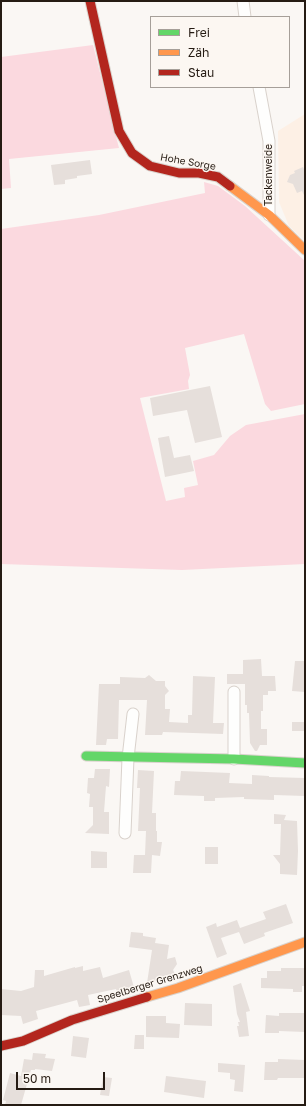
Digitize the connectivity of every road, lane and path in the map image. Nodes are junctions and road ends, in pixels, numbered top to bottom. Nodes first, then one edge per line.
1 (90, 1) edge
2 (243, 1) edge
3 (245, 16) edge
4 (259, 88) edge
5 (269, 215) junction
6 (305, 250) edge
7 (234, 692) dead end
8 (133, 714) dead end
9 (86, 756) dead end
10 (128, 758) junction
11 (234, 759) junction
12 (305, 763) edge
13 (125, 833) dead end
14 (305, 942) edge
15 (1, 1046) edge

1 - 5 street, Hohe Sorge
2 - 3 street
4 - 5 street, Tackenweide
5 - 6 street, Hohe Sorge
7 - 11 street
8 - 10 street
9 - 10 street
10 - 11 street
10 - 13 street
11 - 12 street
14 - 15 street, Speelberger Grenzweg

